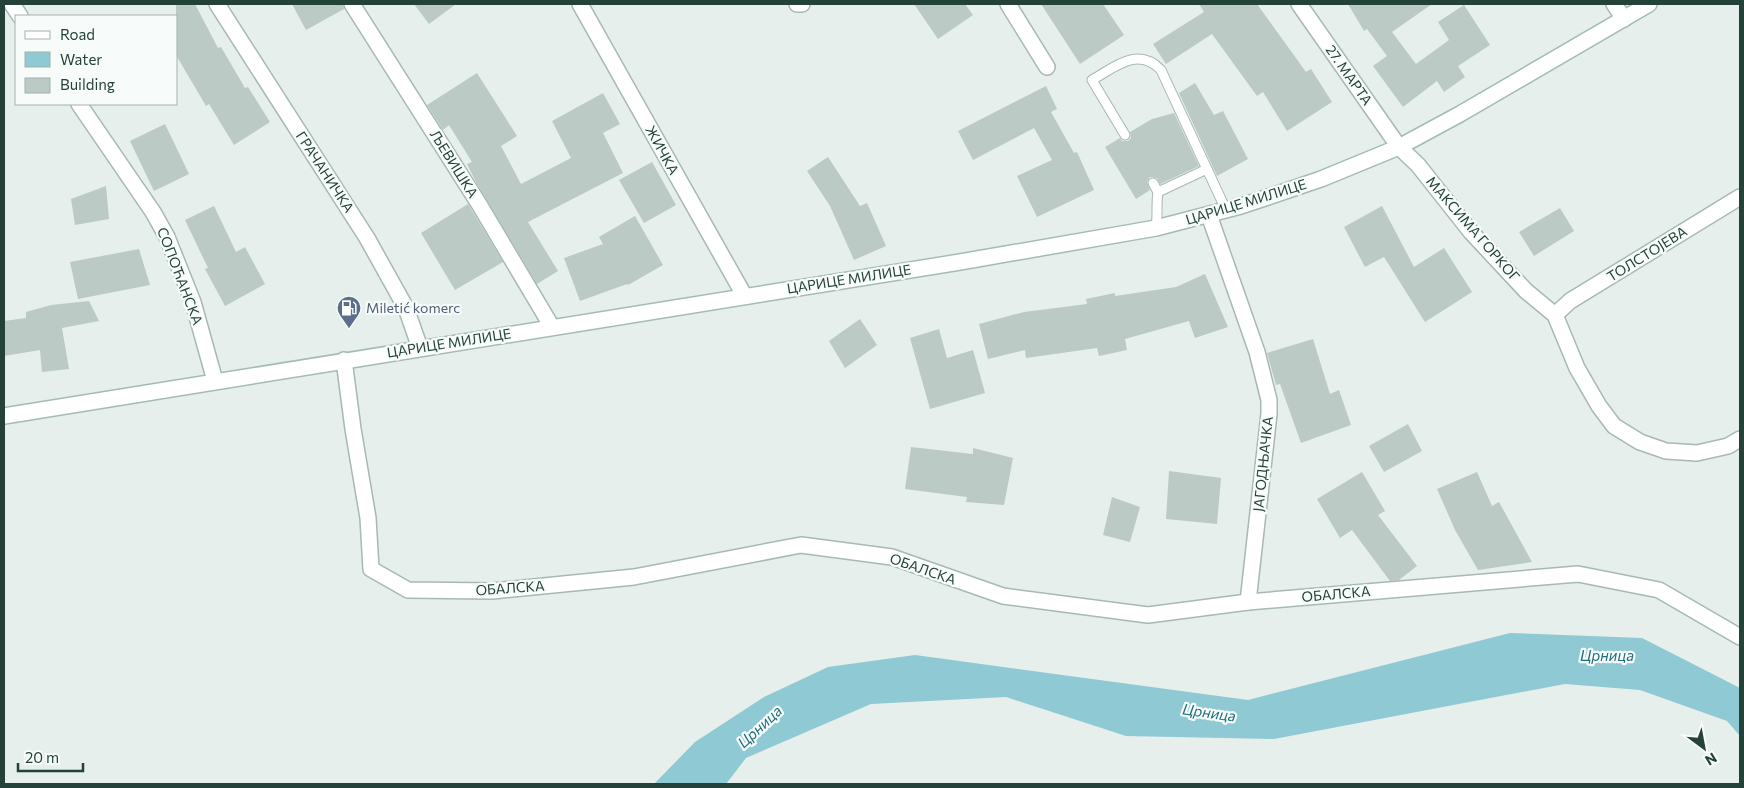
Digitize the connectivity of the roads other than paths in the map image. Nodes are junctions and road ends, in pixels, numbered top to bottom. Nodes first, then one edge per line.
1 (12, 4) edge
2 (217, 4) edge
3 (352, 4) edge
4 (580, 4) edge
5 (797, 4) edge
6 (802, 4) edge
7 (1008, 4) edge
8 (1300, 4) edge
9 (1614, 4) edge
10 (1649, 4) edge
11 (19, 15) edge
12 (1624, 18) junction
13 (1047, 67) dead end
14 (80, 105) edge
15 (1125, 135) dead end
16 (1399, 147) junction
17 (1207, 169) junction
18 (1153, 183) dead end
19 (1158, 192) junction
20 (1740, 197) edge
21 (1226, 210) junction
22 (1209, 215) junction
23 (1156, 228) junction
24 (744, 295) junction
25 (1555, 315) junction
26 (552, 327) junction
27 (420, 348) junction
28 (344, 360) junction
29 (215, 381) junction
30 (4, 416) edge
31 (1740, 439) edge
32 (1248, 602) junction
33 (1740, 637) edge

1 - 11 street
2 - 27 street, ГРАЧАНИЧКА
3 - 26 street, ЉЕВИШКА
4 - 24 street, ЖИЧКА
5 - 6 street
7 - 13 street
8 - 16 street, 27. МАРТА
9 - 12 street
10 - 12 street, ЦАРИЦЕ МИЛИЦЕ
12 - 16 street, ЦАРИЦЕ МИЛИЦЕ
14 - 29 street, СОПОЋАНСКА
15 - 17 lane
16 - 21 street, ЦАРИЦЕ МИЛИЦЕ
16 - 25 street, МАКСИМА ГОРКОГ
17 - 19 lane
17 - 21 lane
18 - 19 lane
19 - 23 lane
20 - 25 street, ТОЛСТОЈЕВА
21 - 22 street, ЦАРИЦЕ МИЛИЦЕ
22 - 23 street, ЦАРИЦЕ МИЛИЦЕ
22 - 32 street, ЈАГОДЊАЧКА
23 - 24 street, ЦАРИЦЕ МИЛИЦЕ
24 - 26 street, ЦАРИЦЕ МИЛИЦЕ
25 - 31 street, МАКСИМА ГОРКОГ
26 - 27 street, ЦАРИЦЕ МИЛИЦЕ
27 - 28 street, ЦАРИЦЕ МИЛИЦЕ
28 - 29 street, ЦАРИЦЕ МИЛИЦЕ
28 - 32 street, ОБАЛСКА
29 - 30 street, ЦАРИЦЕ МИЛИЦЕ
32 - 33 street, ОБАЛСКА

